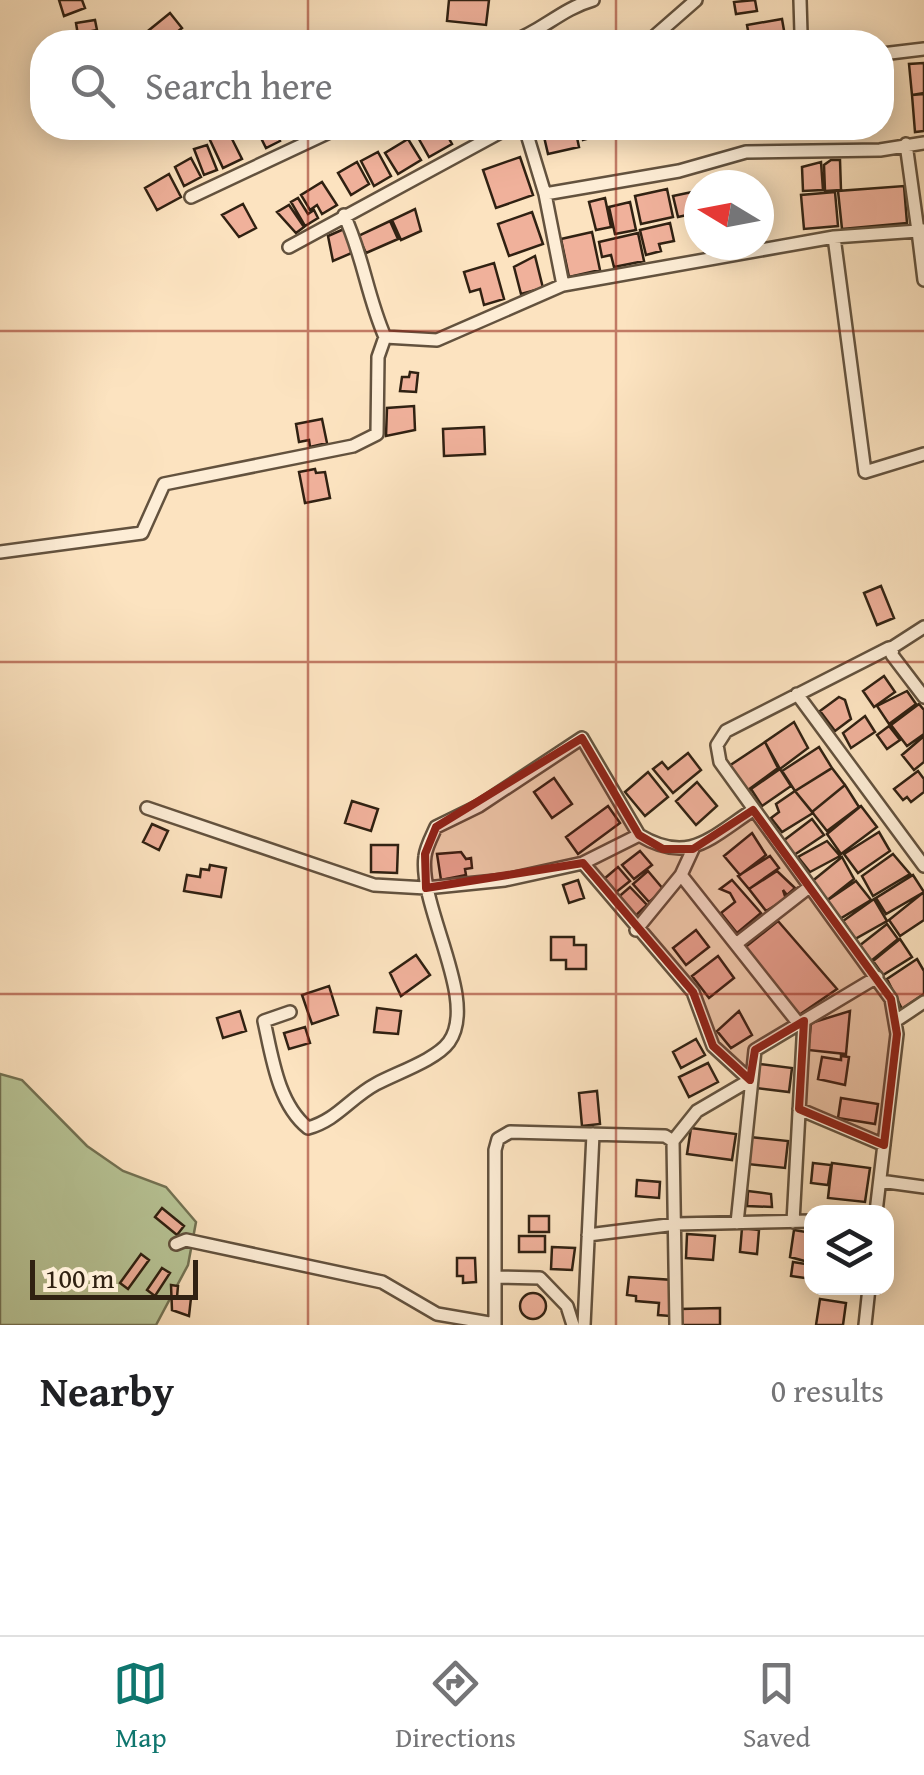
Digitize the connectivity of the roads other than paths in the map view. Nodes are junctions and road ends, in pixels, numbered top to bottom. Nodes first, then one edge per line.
1 (592, 0) edge
2 (696, 0) edge
3 (800, 0) edge
4 (536, 30) edge
5 (662, 30) edge
6 (801, 30) edge
7 (924, 48) edge
8 (894, 52) edge
9 (312, 140) edge
10 (485, 140) edge
11 (529, 140) edge
12 (924, 143) edge
13 (906, 144) junction
14 (545, 194) junction
15 (191, 197) dead end
16 (344, 215) junction
17 (921, 231) edge
18 (834, 236) junction
19 (289, 247) dead end
20 (924, 280) edge
21 (563, 285) junction
22 (385, 337) junction
23 (924, 454) edge
24 (0, 552) edge
25 (924, 627) edge
26 (893, 648) junction
27 (797, 694) junction
28 (924, 697) edge
29 (147, 808) dead end
30 (753, 810) junction
31 (639, 834) junction
32 (693, 849) junction
33 (583, 863) junction
34 (924, 866) edge
35 (682, 875) junction
36 (426, 888) junction
37 (808, 888) junction
38 (636, 930) junction
39 (736, 944) junction
40 (877, 977) junction
41 (924, 1002) edge
42 (290, 1012) dead end
43 (897, 1020) junction
44 (801, 1022) junction
45 (750, 1080) junction
46 (799, 1109) junction
47 (592, 1134) junction
48 (673, 1140) junction
49 (884, 1145) junction
50 (880, 1181) junction
51 (924, 1188) edge
52 (877, 1205) edge
53 (804, 1221) edge
54 (794, 1222) junction
55 (737, 1223) junction
56 (676, 1224) junction
57 (588, 1235) junction
58 (176, 1244) dead end
59 (495, 1277) junction
60 (868, 1295) edge
61 (495, 1324) edge
62 (573, 1325) edge
63 (584, 1325) edge
64 (676, 1325) edge
65 (865, 1325) edge

1 - 4 street
2 - 5 street
3 - 6 street
7 - 8 street
9 - 15 street
10 - 16 street
11 - 14 street
12 - 13 street
13 - 14 street
13 - 17 street
14 - 21 street
16 - 19 street
16 - 22 street
17 - 18 street
17 - 20 street
18 - 21 street
18 - 23 street
21 - 22 street
22 - 24 street
25 - 26 street
26 - 27 street
26 - 28 street
27 - 30 street
27 - 34 street
29 - 36 street
30 - 32 street
30 - 37 street
31 - 32 street
31 - 33 street
31 - 36 street
32 - 35 street
33 - 36 street
33 - 38 street
35 - 38 street
35 - 39 street
36 - 42 street
37 - 39 street
37 - 40 street
38 - 45 street
39 - 44 street
40 - 43 street
40 - 44 street
41 - 43 street
43 - 49 street
44 - 45 street
44 - 46 street
45 - 48 street
45 - 55 street
46 - 49 street
46 - 54 street
47 - 48 street
47 - 57 street
47 - 59 street
48 - 56 street
49 - 50 street
50 - 51 street
50 - 52 street
53 - 54 street
54 - 55 street
55 - 56 street
56 - 57 street
56 - 64 street
57 - 63 street
58 - 61 street
59 - 61 street
59 - 62 street
60 - 65 street

